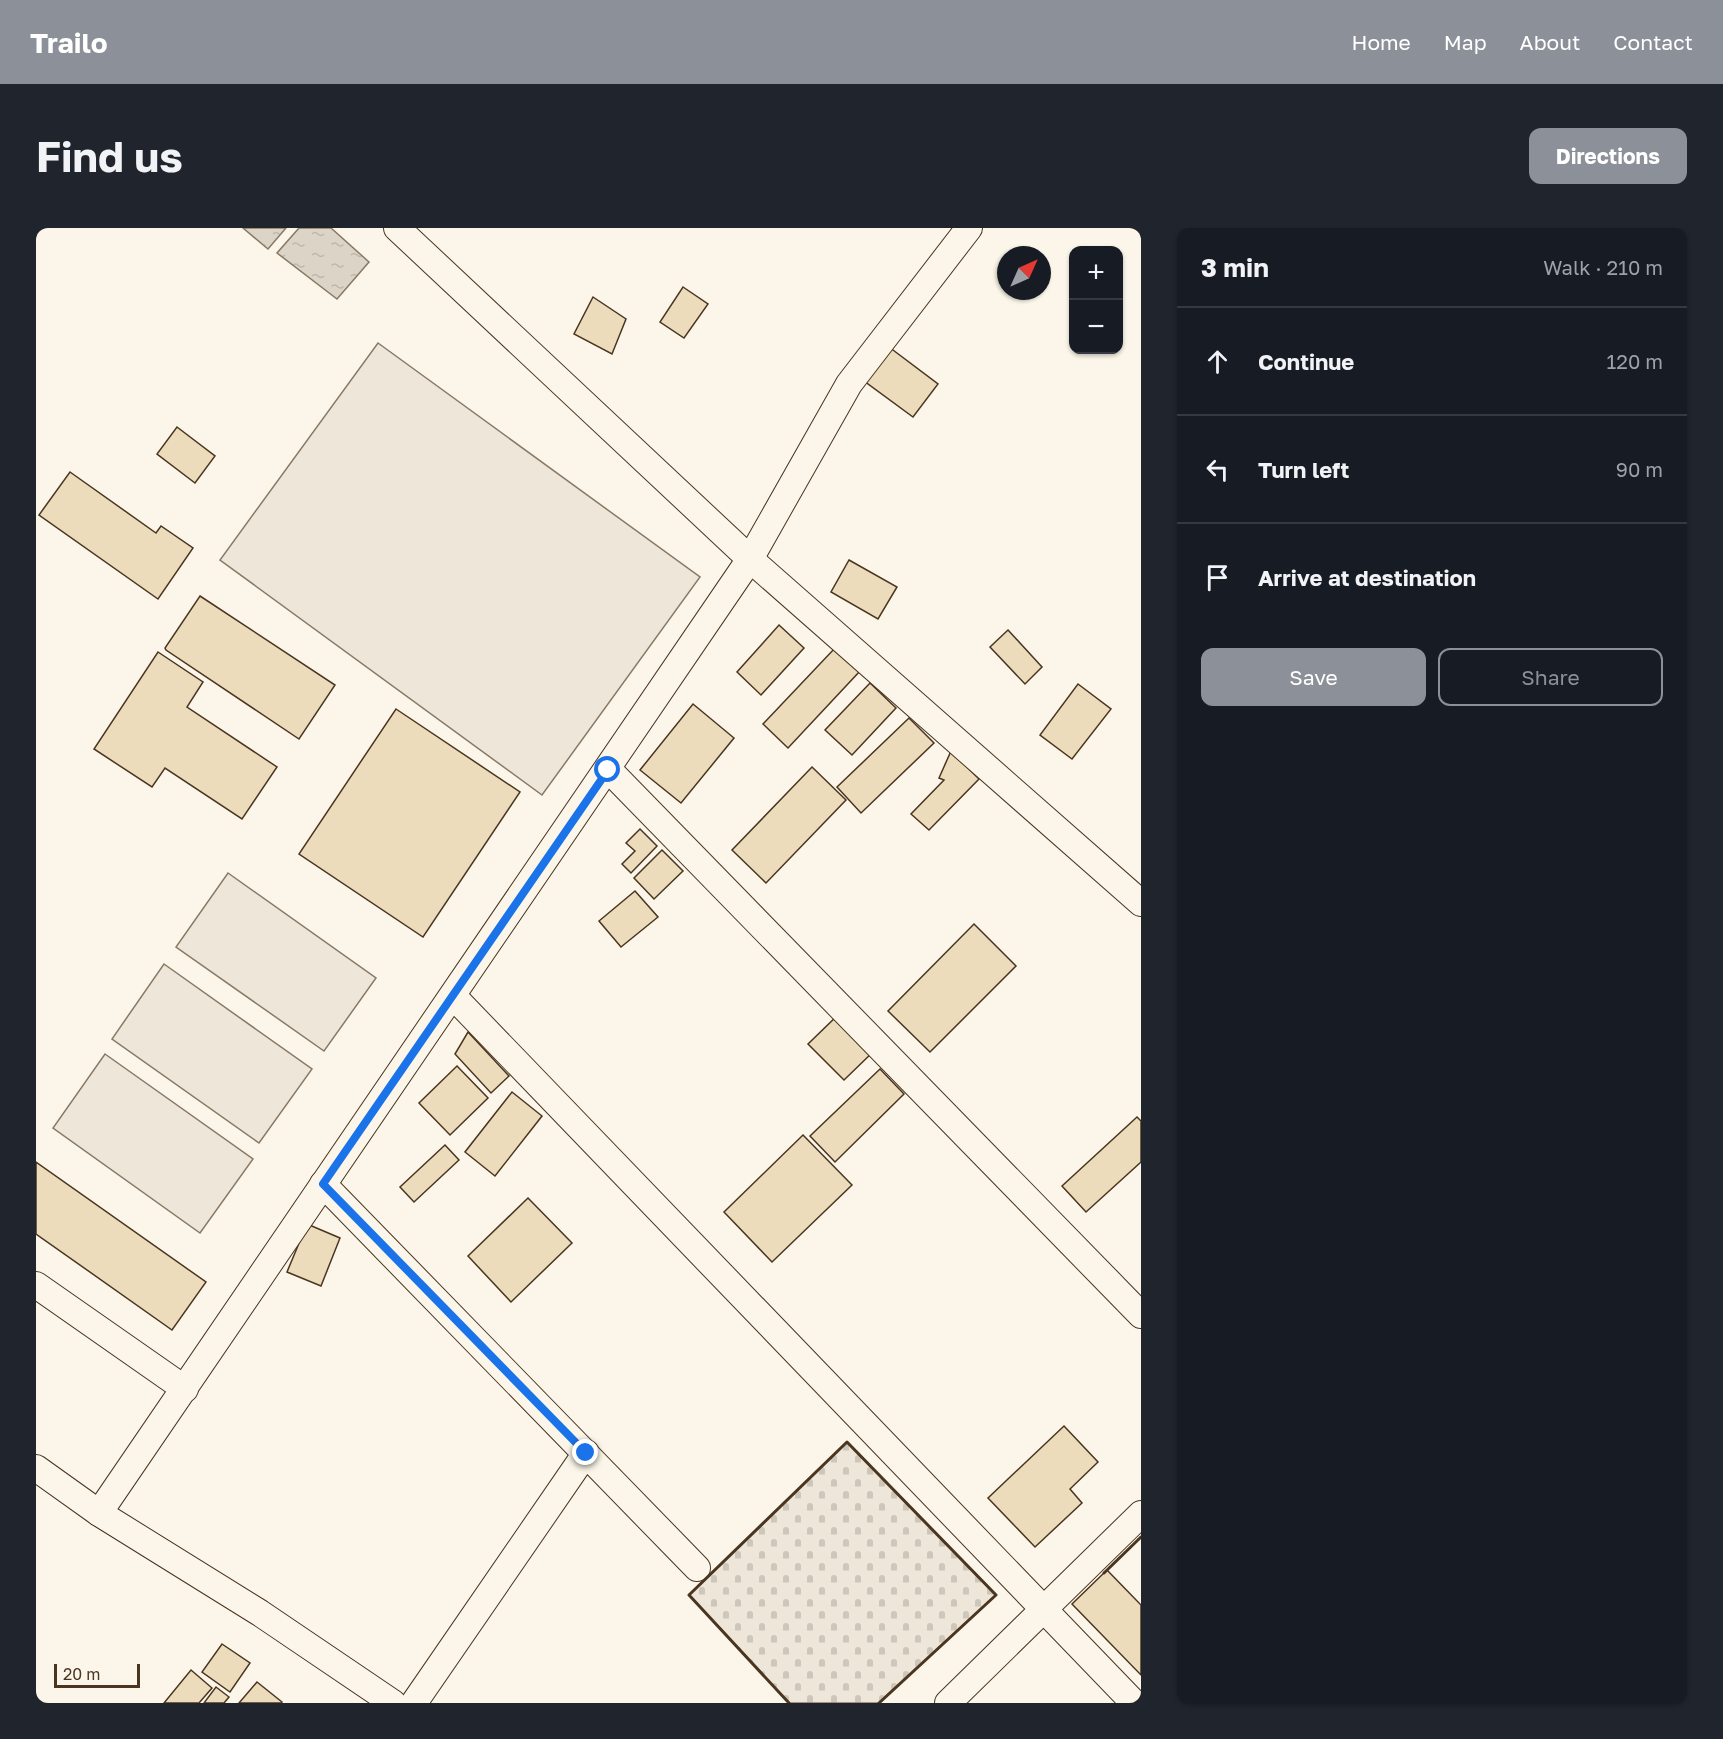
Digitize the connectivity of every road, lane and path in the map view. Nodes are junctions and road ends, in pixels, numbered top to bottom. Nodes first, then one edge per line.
1 (397, 228) edge
2 (969, 228) edge
3 (750, 559) junction
4 (608, 770) junction
5 (1141, 903) edge
6 (453, 996) junction
7 (323, 1184) junction
8 (36, 1285) edge
9 (1141, 1315) edge
10 (185, 1389) junction
11 (586, 1453) junction
12 (36, 1468) edge
13 (99, 1513) junction
14 (1141, 1514) edge
15 (698, 1568) dead end
16 (1043, 1609) junction
17 (393, 1703) edge
18 (414, 1703) edge
19 (948, 1703) edge
20 (1134, 1703) edge

1 - 3 street
2 - 3 street
3 - 4 street
3 - 5 street
4 - 6 street
4 - 9 street
6 - 7 street
6 - 16 street
7 - 10 street
7 - 11 street
8 - 10 street
10 - 13 street
11 - 15 street
11 - 18 street
12 - 13 street
13 - 17 street
14 - 16 street
16 - 19 street
16 - 20 street

